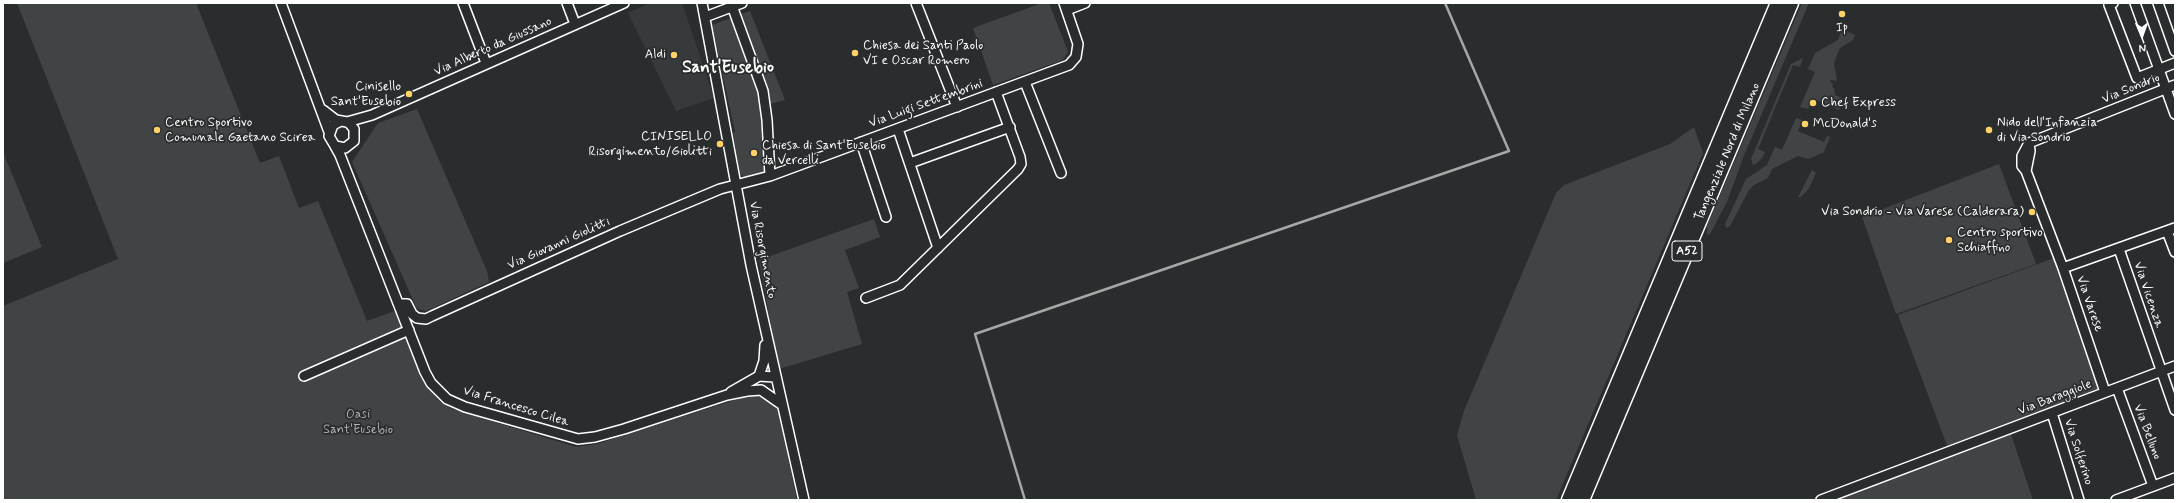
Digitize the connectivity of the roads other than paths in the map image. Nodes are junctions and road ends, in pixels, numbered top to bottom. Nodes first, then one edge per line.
1 (281, 3) edge
2 (463, 3) edge
3 (567, 3) edge
4 (624, 3) edge
5 (702, 3) edge
6 (742, 3) edge
7 (916, 3) edge
8 (1085, 3) edge
9 (1778, 3) edge
10 (1791, 3) edge
11 (2113, 3) edge
12 (2135, 3) edge
13 (2158, 3) edge
14 (732, 5) edge
15 (1065, 7) edge
16 (705, 17) junction
17 (575, 24) junction
18 (2175, 51) edge
19 (486, 63) junction
20 (2175, 63) edge
21 (2158, 69) junction
22 (1025, 82) junction
23 (2175, 85) edge
24 (2166, 88) junction
25 (996, 92) junction
26 (957, 107) junction
27 (320, 108) junction
28 (2175, 114) edge
29 (372, 115) junction
30 (344, 122) junction
31 (1010, 127) junction
32 (898, 129) junction
33 (329, 132) junction
34 (355, 136) junction
35 (861, 142) junction
36 (335, 146) junction
37 (349, 146) junction
38 (910, 162) junction
39 (345, 170) junction
40 (1061, 173) dead end
41 (770, 176) junction
42 (736, 186) junction
43 (886, 217) dead end
44 (2171, 229) edge
45 (938, 248) junction
46 (2119, 249) junction
47 (2175, 252) edge
48 (2064, 268) junction
49 (866, 298) dead end
50 (399, 304) junction
51 (409, 330) junction
52 (766, 334) junction
53 (2175, 366) edge
54 (2161, 372) junction
55 (304, 376) dead end
56 (759, 376) junction
57 (775, 379) junction
58 (2117, 388) junction
59 (761, 390) junction
60 (2105, 392) junction
61 (727, 395) junction
62 (781, 404) junction
63 (2175, 410) edge
64 (2052, 413) junction
65 (2175, 478) edge
66 (2153, 486) junction
67 (804, 500) edge
68 (1569, 500) edge
69 (1582, 500) edge
70 (1821, 500) edge
71 (2079, 500) edge
72 (2116, 500) edge

1 - 27 street
2 - 19 street
3 - 17 street
4 - 17 street, Via Alberto da Giussano
5 - 16 street, Via Risorgimento
6 - 14 street
7 - 26 street
8 - 15 street
9 - 68 highway, Tangenziale Nord di Milano / A52
10 - 69 highway, Tangenziale Nord di Milano / A52
11 - 21 street
12 - 21 street
13 - 18 street
14 - 16 street
14 - 41 street
15 - 22 street, Via Luigi Settembrini
16 - 42 street, Via Risorgimento
17 - 19 street, Via Alberto da Giussano
19 - 29 street, Via Alberto da Giussano
20 - 21 street
21 - 24 street
22 - 25 street, Via Luigi Settembrini
22 - 40 street
23 - 24 street, Via Sondrio
24 - 28 street
24 - 48 street, Via Sondrio
25 - 26 street, Via Luigi Settembrini
25 - 31 street
26 - 32 street, Via Luigi Settembrini
27 - 30 street
27 - 33 street
29 - 30 street, Via Alberto da Giussano
29 - 34 street, Via Alberto da Giussano
30 - 33 street
30 - 34 street
31 - 38 street
31 - 45 street
32 - 35 street, Via Luigi Settembrini
32 - 38 street
33 - 36 street
34 - 37 street
35 - 41 street, Via Luigi Settembrini
35 - 43 street
36 - 37 street
36 - 39 street, Via Francesco Cilea
37 - 39 street, Via Francesco Cilea
38 - 45 street
39 - 50 street, Via Francesco Cilea
41 - 42 street, Via Luigi Settembrini
42 - 50 street, Via Giovanni Giolitti
42 - 52 street, Via Risorgimento
44 - 46 street, Via Varese
44 - 47 street
45 - 49 street
46 - 48 street, Via Varese
46 - 54 street, Via Vicenza
48 - 60 street, Via Varese
50 - 51 street, Via Francesco Cilea
51 - 55 street
51 - 61 street, Via Francesco Cilea
52 - 56 street
52 - 57 street, Via Risorgimento
53 - 54 street, Via Baraggiole
54 - 58 street, Via Baraggiole
54 - 63 street, Via Vicenza
56 - 57 street
56 - 61 street, Via Francesco Cilea
57 - 59 street, Via Francesco Cilea
57 - 62 street, Via Risorgimento
58 - 60 street, Via Baraggiole
58 - 66 street, Via Belluno
59 - 61 street, Via Francesco Cilea
59 - 62 street
60 - 64 street, Via Baraggiole
62 - 67 street, Via Risorgimento
64 - 70 street, Via Baraggiole
64 - 71 street, Via Solferino
65 - 66 street
66 - 72 street

